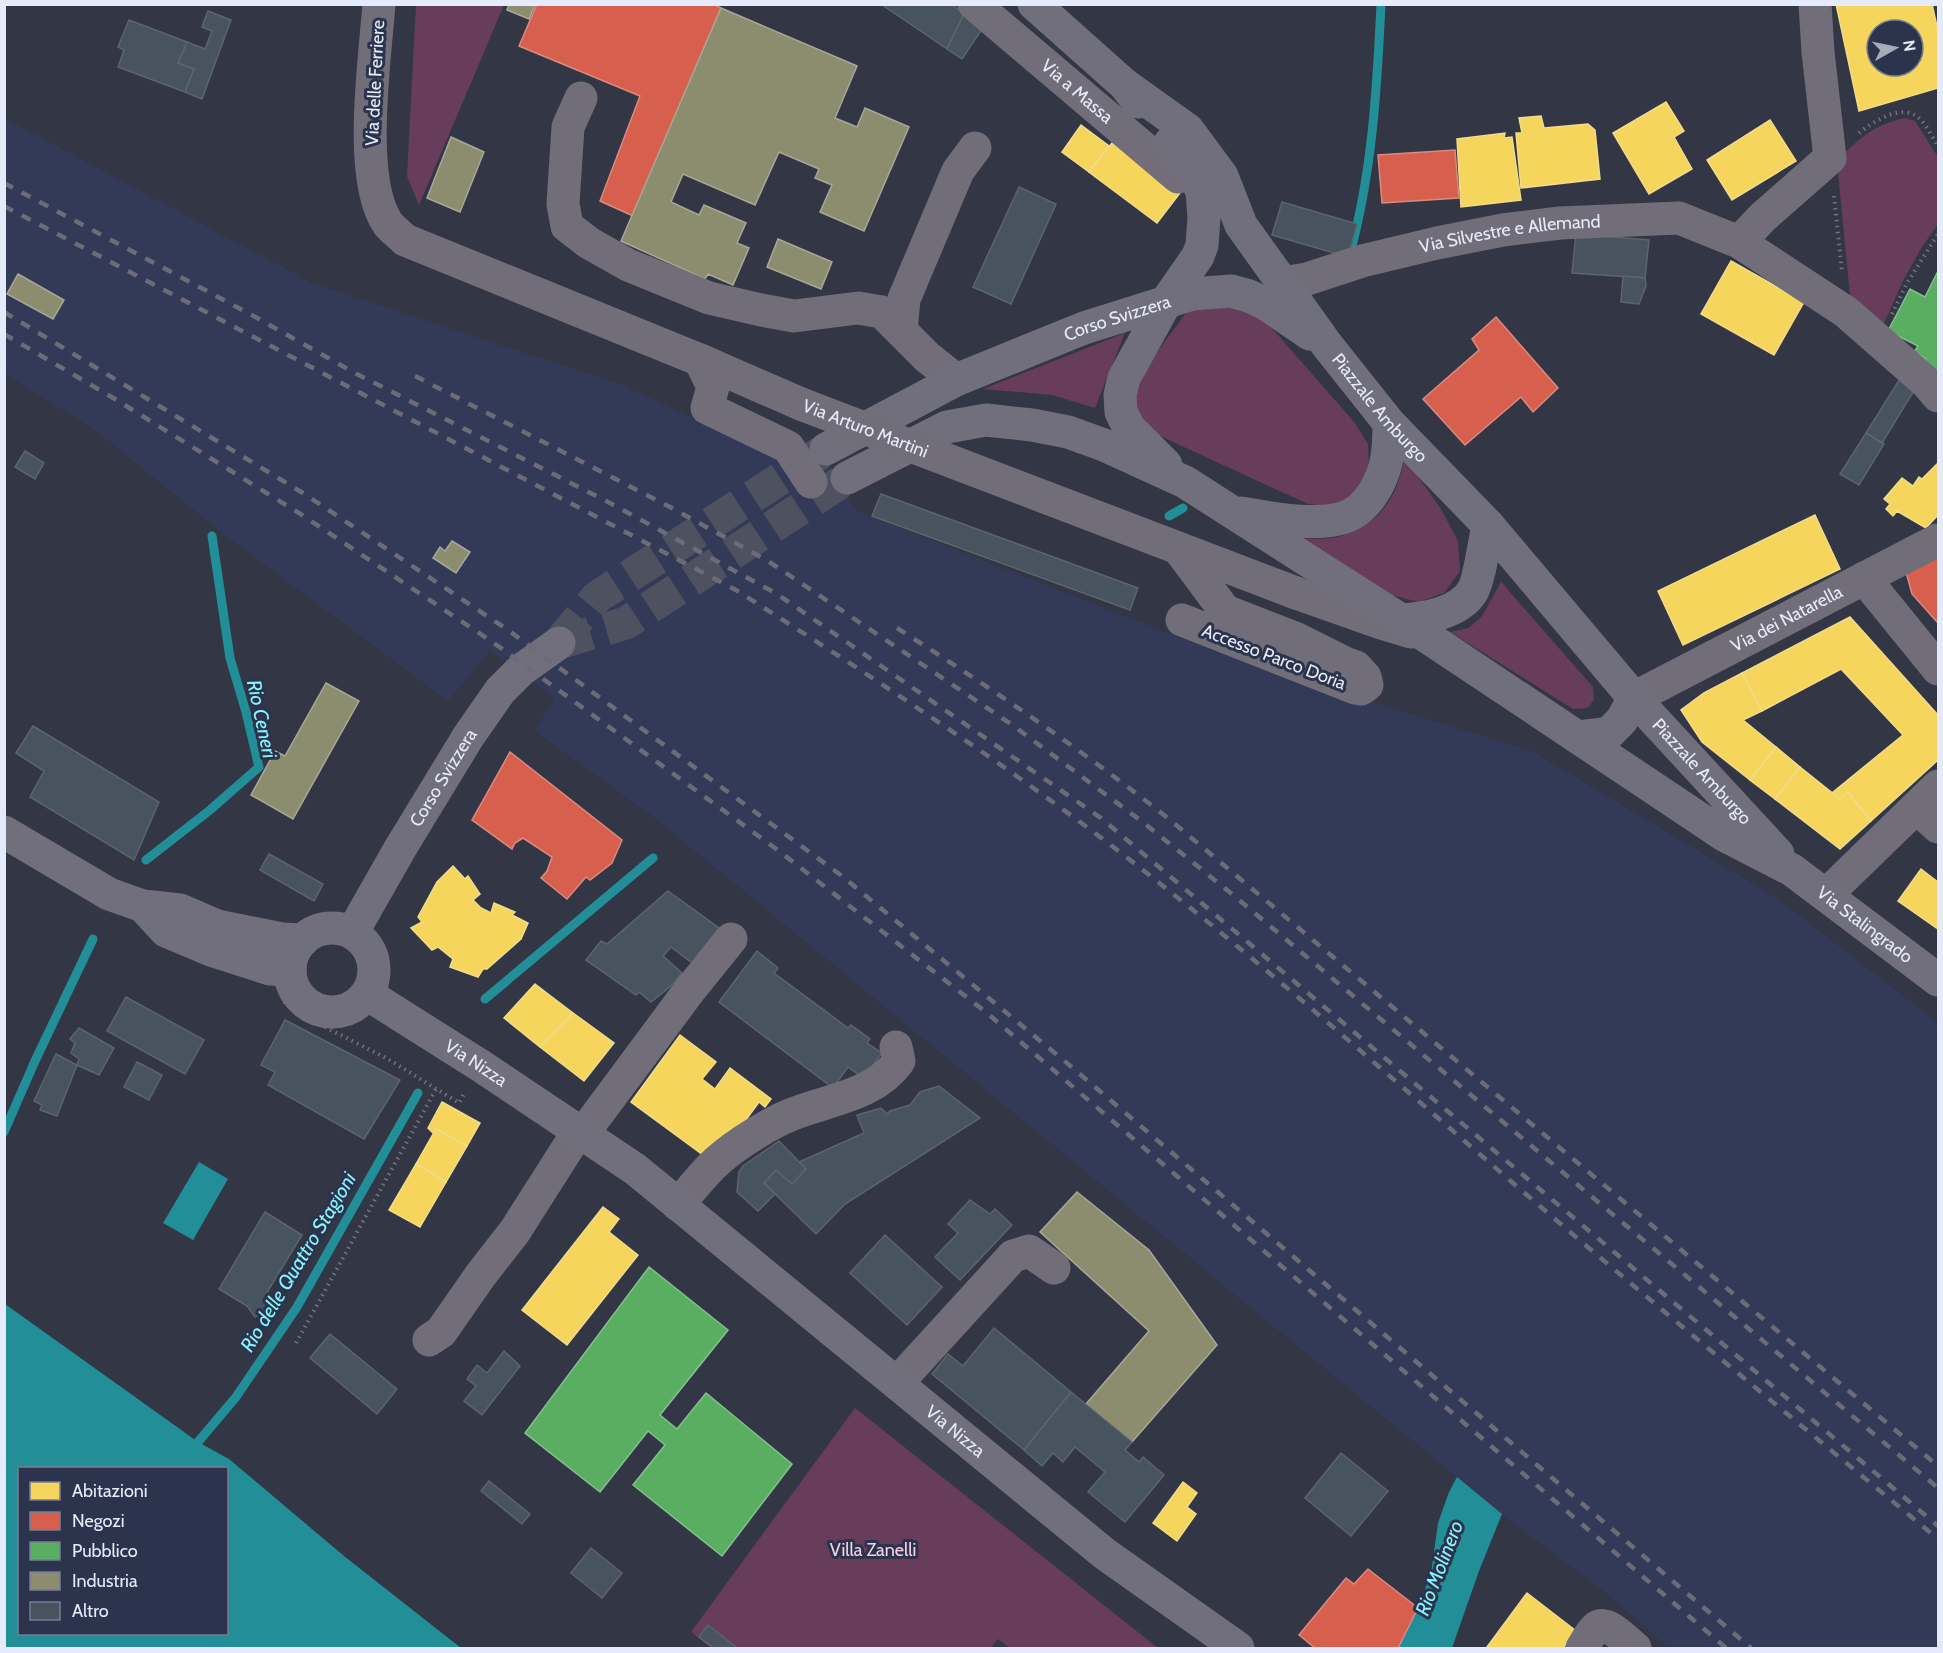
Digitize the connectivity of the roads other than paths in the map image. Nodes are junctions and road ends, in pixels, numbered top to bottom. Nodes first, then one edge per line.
1 (379, 4) edge
2 (974, 4) edge
3 (1034, 4) edge
4 (1815, 4) edge
5 (1125, 85) junction
6 (581, 98) dead end
7 (975, 148) dead end
8 (1178, 177) dead end
9 (376, 197) joint
10 (1739, 242) junction
11 (1282, 283) junction
12 (1166, 302) junction
13 (901, 330) junction
14 (1327, 345) junction
15 (700, 360) junction
16 (956, 380) junction
17 (1938, 396) edge
18 (1389, 423) junction
19 (826, 449) tunnel mouth
20 (847, 478) tunnel mouth
21 (811, 482) dead end
22 (1185, 482) junction
23 (1227, 510) junction
24 (1488, 525) junction
25 (1938, 540) edge
26 (1178, 548) junction
27 (1864, 578) junction
28 (1182, 620) dead end
29 (1403, 626) junction
30 (559, 643) dead end
31 (1938, 669) edge
32 (1634, 698) junction
33 (1577, 737) junction
34 (1931, 807) edge
35 (4, 832) edge
36 (1792, 870) junction
37 (1826, 895) junction
38 (143, 906) junction
39 (352, 933) junction
40 (731, 939) dead end
41 (303, 940) junction
42 (1938, 980) edge
43 (285, 984) junction
44 (367, 994) junction
45 (897, 1047) dead end
46 (580, 1133) junction
47 (678, 1205) junction
48 (1054, 1268) dead end
49 (429, 1340) dead end
50 (897, 1383) junction
51 (1238, 1648) edge
52 (1582, 1648) edge
53 (1635, 1648) edge

1 - 9 street, Via delle Ferriere
2 - 8 street, Via a Massa
3 - 5 main road, Corso Svizzera
4 - 10 street
5 - 11 main road, Piazzale Amburgo
5 - 12 main road, Corso Svizzera
6 - 13 street
7 - 13 street
9 - 15 street, Via Arturo Martini
10 - 11 street, Via Silvestre e Allemand
10 - 17 street, Via Silvestre e Allemand
11 - 14 main road, Piazzale Amburgo
12 - 14 main road, Piazzale Amburgo
12 - 16 main road, Corso Svizzera
12 - 22 main road, Piazzale Amburgo
13 - 16 street
14 - 18 main road, Piazzale Amburgo
15 - 21 street
15 - 26 street, Via Arturo Martini, bridge
16 - 19 main road, Corso Svizzera
18 - 23 main road
18 - 24 main road, Piazzale Amburgo
20 - 22 main road, Piazzale Amburgo
22 - 23 main road, Piazzale Amburgo
23 - 29 main road, Piazzale Amburgo
24 - 29 main road
24 - 32 main road, Piazzale Amburgo
25 - 27 street, Via dei Natarella
26 - 28 street, Accesso Parco Doria
26 - 29 street, Via Arturo Martini, bridge
27 - 31 street
27 - 32 street, Via dei Natarella
29 - 33 main road, Piazzale Amburgo
30 - 39 main road, Corso Svizzera
32 - 33 main road
32 - 36 main road, Piazzale Amburgo
33 - 36 main road, Piazzale Amburgo
34 - 37 street
35 - 38 main road
36 - 37 main road, Via Stalingrado
37 - 42 main road, Via Stalingrado
38 - 41 main road
38 - 43 main road
39 - 41 main road
39 - 44 main road
40 - 46 street
41 - 43 main road
43 - 44 main road
44 - 46 main road, Via Nizza
45 - 47 street
46 - 47 main road, Via Nizza
46 - 49 street
47 - 50 main road, Via Nizza
48 - 50 street
50 - 51 main road, Via Nizza
52 - 53 street

